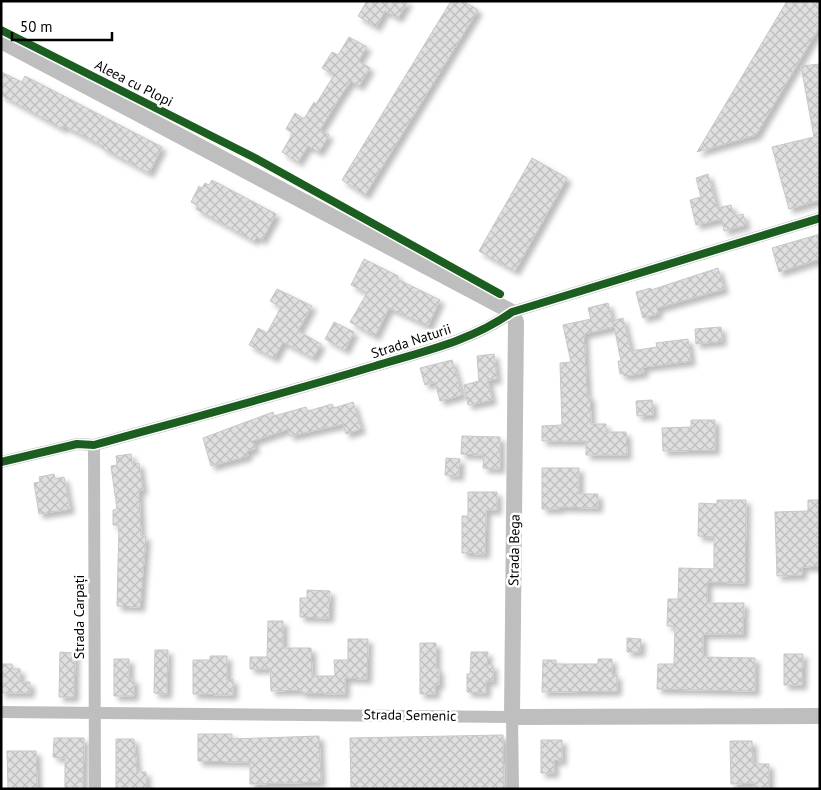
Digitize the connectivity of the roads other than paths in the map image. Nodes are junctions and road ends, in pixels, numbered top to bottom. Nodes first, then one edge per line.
1 (1, 40) edge
2 (820, 218) edge
3 (512, 312) junction
4 (94, 445) junction
5 (1, 462) edge
6 (1, 712) edge
7 (94, 712) junction
8 (820, 716) edge
9 (512, 717) junction
10 (95, 789) edge
11 (513, 789) edge

1 - 3 street, Aleea cu Plopi
2 - 3 street, Strada Naturii
3 - 4 street, Strada Naturii
3 - 9 street, Strada Bega
4 - 5 street, Strada Naturii
4 - 7 street, Strada Carpați
6 - 7 street, Strada Semenic
7 - 9 street, Strada Semenic
7 - 10 street, Strada Carpați
8 - 9 street, Strada Semenic
9 - 11 street, Strada Bega

